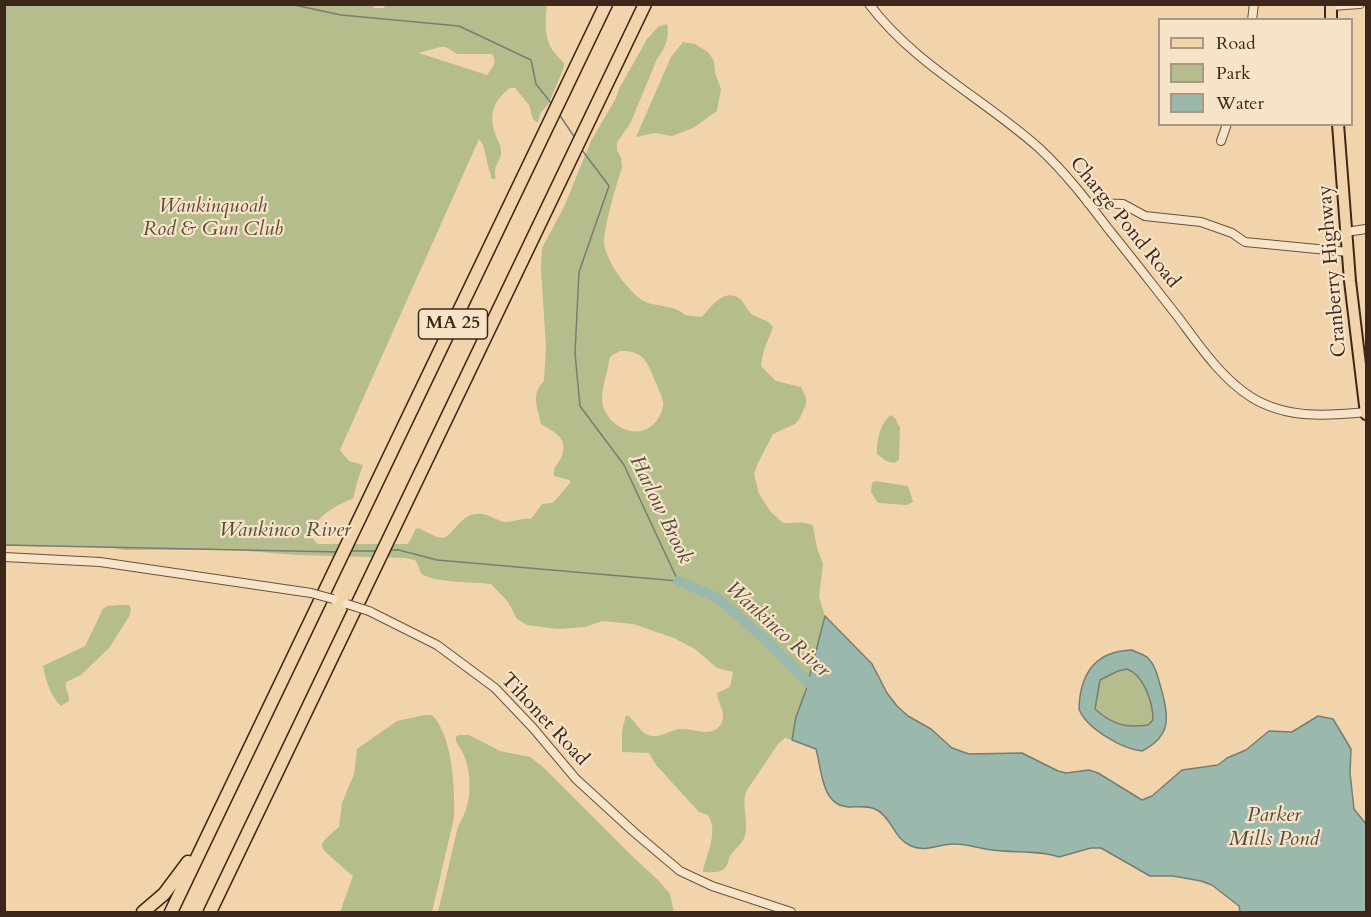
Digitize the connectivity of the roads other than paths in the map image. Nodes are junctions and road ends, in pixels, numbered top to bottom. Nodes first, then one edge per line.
1 (606, 4) edge
2 (645, 4) edge
3 (869, 4) edge
4 (1360, 4) edge
5 (1331, 5) edge
6 (1226, 126) edge
7 (1338, 126) edge
8 (1221, 141) dead end
9 (1088, 202) junction
10 (1366, 229) edge
11 (1346, 232) junction
12 (1348, 252) junction
13 (1366, 413) edge
14 (4, 557) edge
15 (208, 835) junction
16 (143, 912) edge
17 (171, 912) edge
18 (210, 912) edge
19 (791, 912) edge

1 - 15 highway, MA 25
2 - 18 highway, MA 25
3 - 9 street, Charge Pond Road
4 - 5 street
6 - 8 street
7 - 11 main road, Cranberry Highway
9 - 12 street
9 - 13 street, Charge Pond Road
10 - 11 street
11 - 12 main road, Cranberry Highway
12 - 13 main road, Cranberry Highway
14 - 19 street, Tihonet Road, bridge
15 - 16 highway
15 - 17 highway, MA 25

